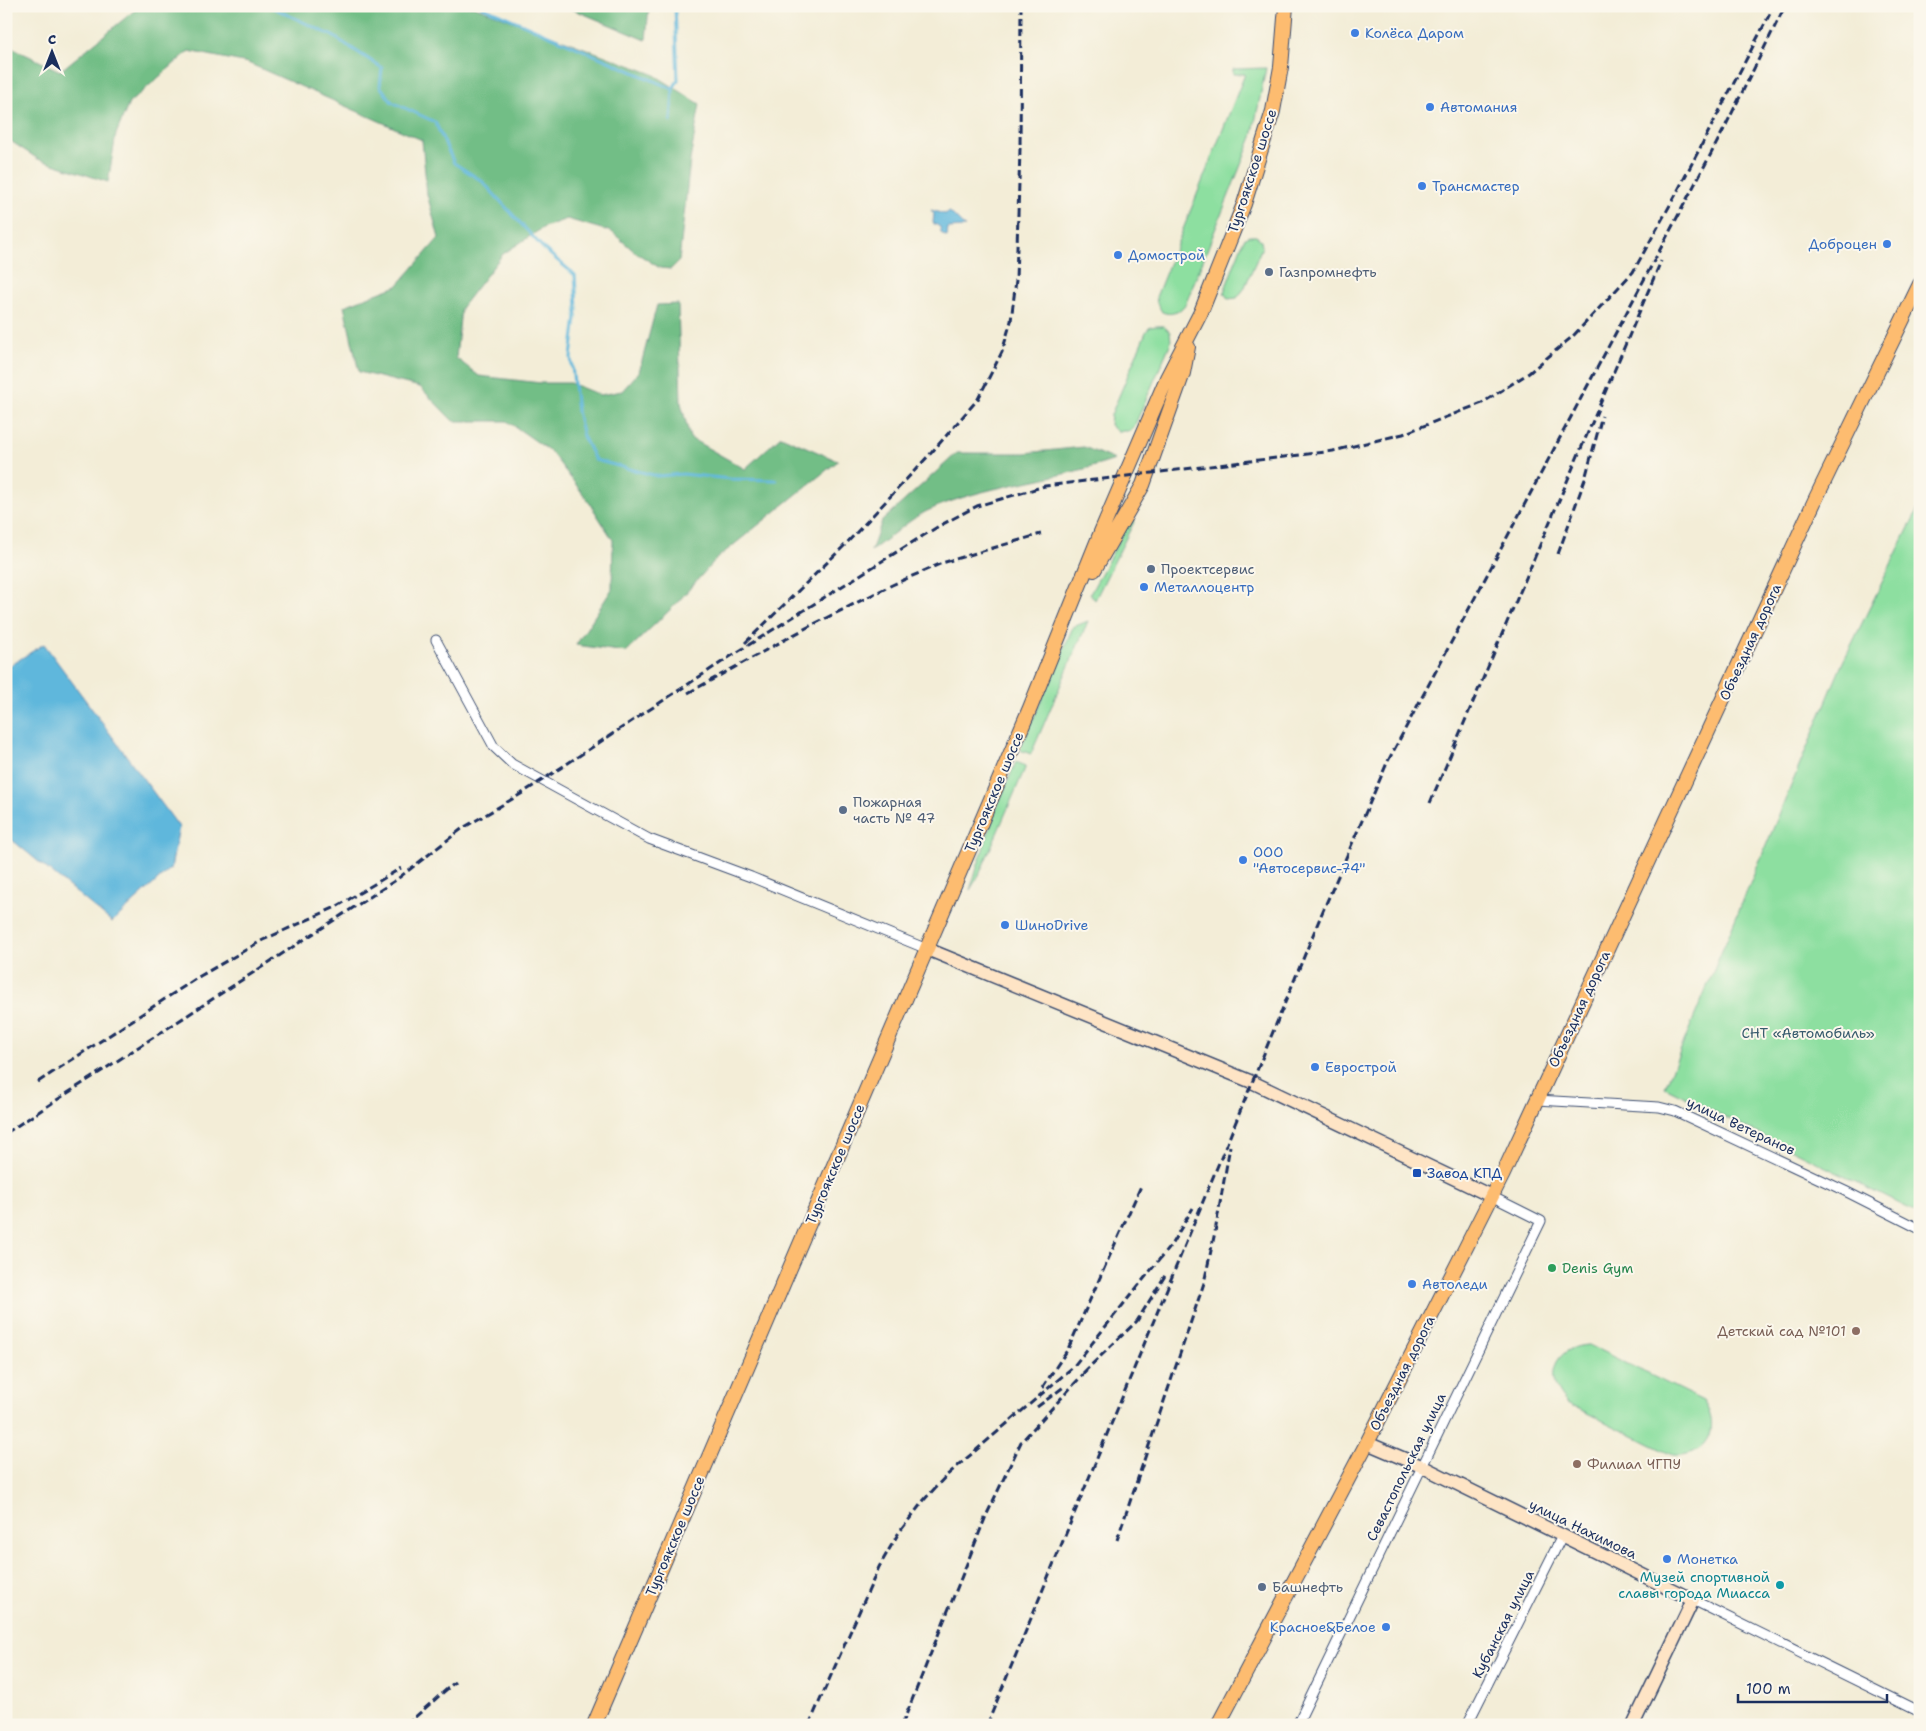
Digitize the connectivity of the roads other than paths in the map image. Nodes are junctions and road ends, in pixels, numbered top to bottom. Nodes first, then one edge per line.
1 (1286, 6) edge
2 (1920, 284) edge
3 (1192, 329) junction
4 (1074, 603) junction
5 (436, 640) dead end
6 (927, 949) junction
7 (1537, 1100) junction
8 (1491, 1196) junction
9 (1920, 1229) edge
10 (1367, 1443) junction
11 (1421, 1466) junction
12 (1562, 1536) junction
13 (1693, 1600) junction
14 (1920, 1712) edge
15 (594, 1725) edge
16 (1218, 1725) edge
17 (1297, 1725) edge
18 (1467, 1725) edge
19 (1633, 1725) edge

1 - 3 main road, Тургоякское шоссе
2 - 7 main road, Объездная дорога
3 - 4 main road, Тургоякское шоссе
3 - 4 main road, Тургоякское шоссе
4 - 6 main road, Тургоякское шоссе
5 - 6 street
6 - 8 street
6 - 15 main road, Тургоякское шоссе
7 - 8 main road, Объездная дорога
7 - 9 street, улица Ветеранов
8 - 10 main road, Объездная дорога
8 - 11 street, Севастопольская улица
10 - 11 street, улица Нахимова
10 - 16 main road, Объездная дорога
11 - 12 street, улица Нахимова
11 - 17 street, Севастопольская улица
12 - 13 street, улица Нахимова
12 - 18 street, Кубанская улица
13 - 14 street, улица Нахимова
13 - 19 street

